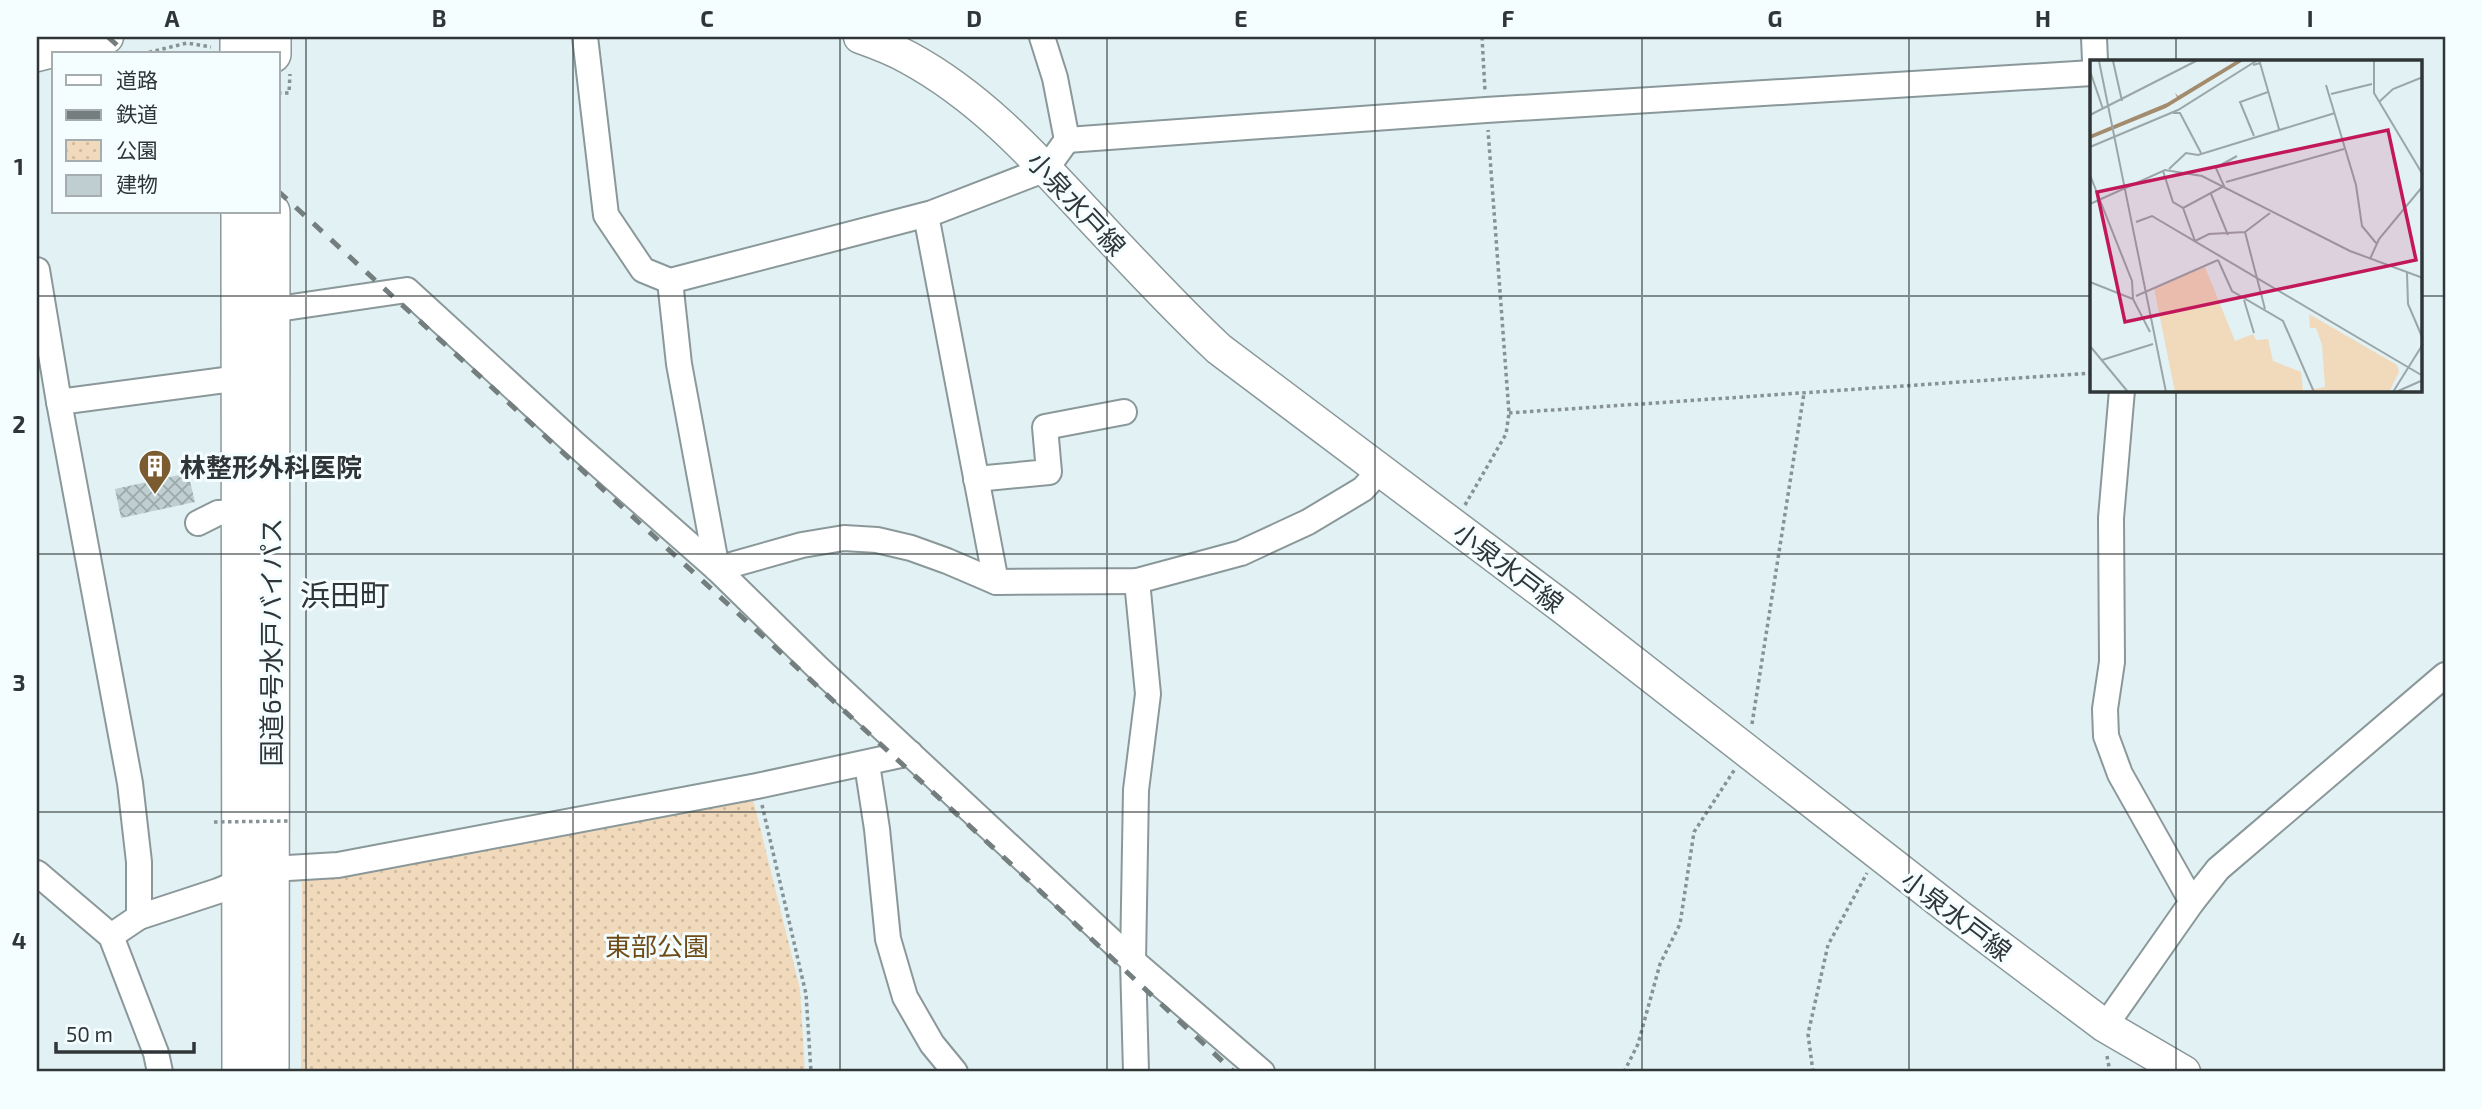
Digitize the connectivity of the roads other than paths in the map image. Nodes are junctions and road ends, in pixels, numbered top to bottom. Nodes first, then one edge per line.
1 (107, 37) edge
2 (585, 37) edge
3 (860, 37) edge
4 (1042, 37) edge
5 (2094, 37) edge
6 (37, 55) edge
7 (2095, 60) edge
8 (2090, 73) edge
9 (1067, 140) junction
10 (1046, 169) junction
11 (240, 214) edge
12 (271, 214) edge
13 (926, 215) junction
14 (37, 270) edge
15 (670, 281) junction
16 (271, 310) junction
17 (240, 378) junction
18 (2122, 392) edge
19 (59, 402) junction
20 (1124, 412) dead end
21 (1380, 470) junction
22 (976, 479) junction
23 (240, 512) junction
24 (198, 523) dead end
25 (717, 569) junction
26 (1138, 581) junction
27 (996, 582) junction
28 (2445, 675) edge
29 (910, 753) junction
30 (867, 764) junction
31 (37, 873) edge
32 (256, 875) junction
33 (2192, 902) junction
34 (139, 916) junction
35 (111, 936) junction
36 (1133, 961) junction
37 (2105, 1026) junction
38 (160, 1072) edge
39 (241, 1072) edge
40 (270, 1072) edge
41 (955, 1072) edge
42 (1136, 1072) edge
43 (1262, 1072) edge
44 (2184, 1072) edge

1 - 6 main road
2 - 15 street
3 - 10 main road, 小泉水戸線
4 - 9 street
5 - 7 street
8 - 9 street
9 - 10 street
10 - 13 street
10 - 21 main road, 小泉水戸線
11 - 17 highway, 国道6号水戸バイパス
12 - 16 highway, 国道6号水戸バイパス
13 - 15 street
13 - 22 street
14 - 19 street
15 - 25 street
16 - 25 street
16 - 32 highway, 国道6号水戸バイパス
17 - 19 street
17 - 23 highway, 国道6号水戸バイパス
18 - 33 street
19 - 34 street
20 - 22 street
21 - 26 street
21 - 37 main road, 小泉水戸線
22 - 27 street
23 - 24 street
23 - 32 highway, 国道6号水戸バイパス
25 - 27 street
25 - 29 street
26 - 27 street
26 - 36 street
28 - 33 street
29 - 30 street
29 - 36 street
30 - 32 street
30 - 41 street
31 - 35 street
32 - 34 street
32 - 39 highway, 国道6号水戸バイパス
32 - 40 highway, 国道6号水戸バイパス
33 - 37 street
34 - 35 street
35 - 38 street
36 - 42 street
36 - 43 street
37 - 44 main road, 小泉水戸線

